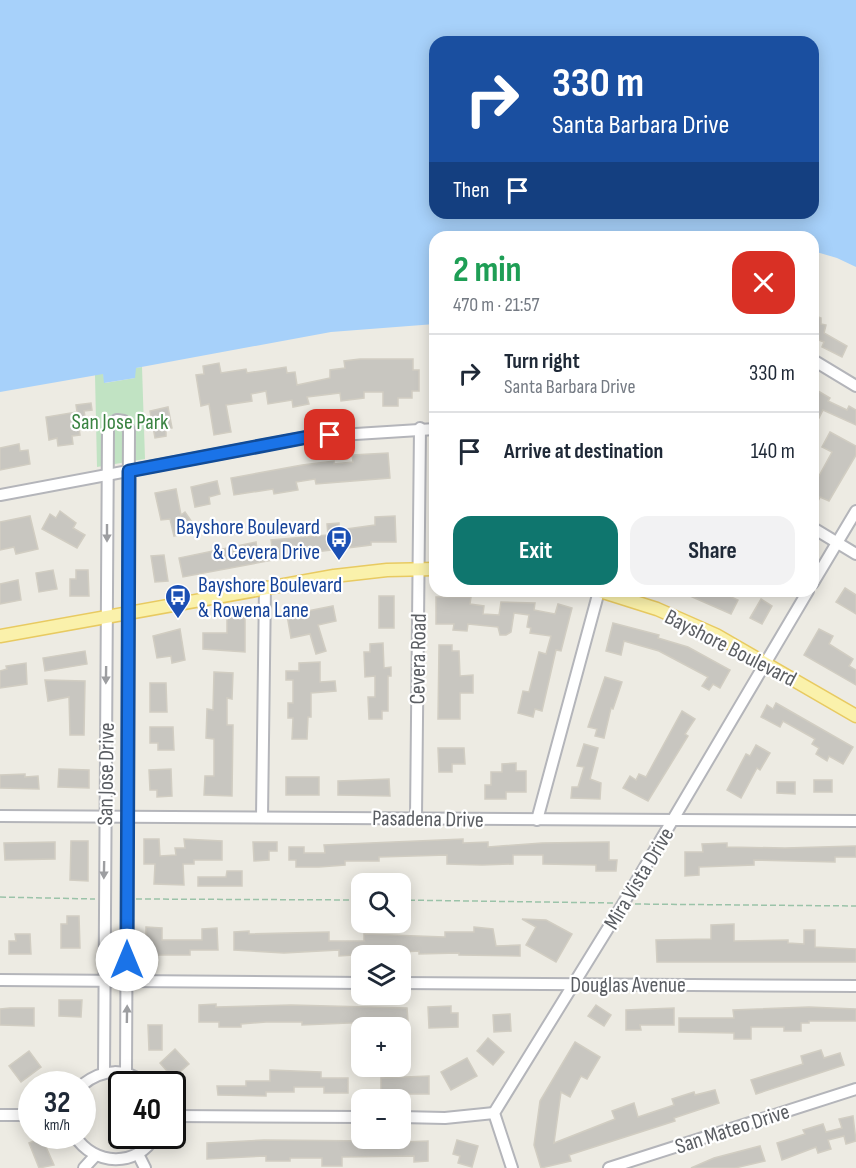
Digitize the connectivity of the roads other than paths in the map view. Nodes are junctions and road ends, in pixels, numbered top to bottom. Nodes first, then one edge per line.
1 (819, 364) edge
2 (856, 386) edge
3 (420, 428) junction
4 (429, 429) edge
5 (129, 471) junction
6 (107, 475) junction
7 (0, 495) edge
8 (856, 511) edge
9 (819, 532) edge
10 (837, 543) junction
11 (856, 554) edge
12 (418, 569) junction
13 (429, 569) edge
14 (819, 573) edge
15 (265, 587) junction
16 (598, 597) edge
17 (619, 597) edge
18 (804, 597) edge
19 (129, 613) junction
20 (106, 617) junction
21 (0, 636) edge
22 (766, 662) junction
23 (856, 716) edge
24 (0, 816) edge
25 (105, 816) junction
26 (127, 816) junction
27 (262, 817) junction
28 (416, 817) junction
29 (537, 820) junction
30 (672, 820) junction
31 (856, 821) edge
32 (0, 980) edge
33 (103, 981) junction
34 (127, 981) junction
35 (351, 982) edge
36 (411, 983) edge
37 (574, 984) junction
38 (856, 986) edge
39 (126, 1071) edge
40 (104, 1073) junction
41 (108, 1073) edge
42 (96, 1077) edge
43 (856, 1089) edge
44 (494, 1113) junction
45 (0, 1115) edge
46 (18, 1115) edge
47 (186, 1116) edge
48 (351, 1117) edge
49 (411, 1117) edge
50 (87, 1149) edge
51 (146, 1149) edge
52 (138, 1154) junction
53 (95, 1156) junction
54 (84, 1168) edge
55 (145, 1168) edge
56 (512, 1168) edge
57 (609, 1168) edge

1 - 2 street
3 - 4 street
3 - 5 street
3 - 12 street, Cevera Road
5 - 6 street
5 - 6 street, San Jose Drive
5 - 19 street, San Jose Drive
6 - 7 street
6 -> 20 street, San Jose Drive
8 - 10 street
9 - 10 street
10 - 11 street
10 - 14 street
12 - 13 main road
12 - 15 main road
12 - 28 street, Cevera Road
15 - 19 main road
15 - 27 street
16 - 29 street
17 - 22 main road, Bayshore Boulevard
18 - 22 street, Mira Vista Drive
19 - 20 main road
19 - 26 street, San Jose Drive
20 - 21 main road
20 -> 25 street, San Jose Drive
22 - 23 main road, Bayshore Boulevard
22 - 30 street, Mira Vista Drive
24 - 25 street, Pasadena Drive
25 - 26 street, Pasadena Drive
25 -> 33 street, San Jose Drive
26 - 27 street, Pasadena Drive
26 - 34 street, San Jose Drive
27 - 28 street, Pasadena Drive
28 - 29 street, Pasadena Drive
29 - 30 street, Pasadena Drive
30 - 31 street, Pasadena Drive
30 - 37 street, Mira Vista Drive
32 - 33 street
33 - 34 street
33 - 40 street, San Jose Drive
34 - 35 street
39 -> 34 street, San Jose Drive
36 - 37 street, Douglas Avenue
37 - 38 street, Douglas Avenue
37 - 44 street, Mira Vista Drive
40 - 41 street
40 - 42 street
43 - 57 street, San Mateo Drive
44 - 49 street
44 - 56 street
45 - 46 street
47 - 48 street
50 - 53 street
51 - 52 street
52 - 53 street
52 - 55 street
53 - 54 street

